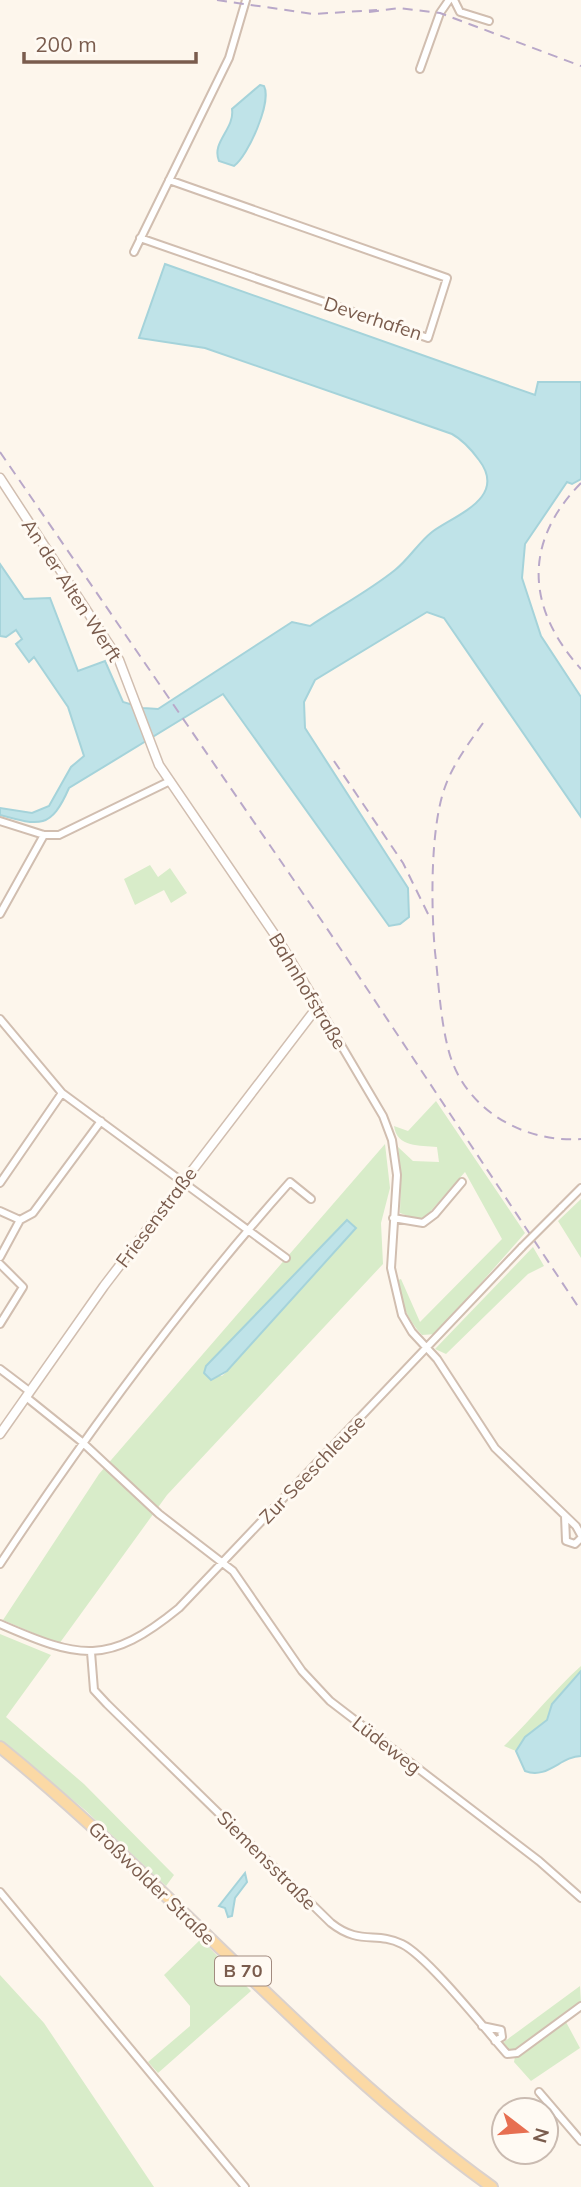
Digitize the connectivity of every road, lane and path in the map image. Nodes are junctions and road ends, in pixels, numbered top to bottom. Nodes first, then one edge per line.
1 (246, 0) edge
2 (452, 0) edge
3 (489, 21) dead end
4 (420, 69) dead end
5 (169, 180) junction
6 (140, 238) junction
7 (134, 251) dead end
8 (1, 483) edge
9 (151, 750) joint
10 (170, 781) junction
11 (0, 821) edge
12 (44, 835) junction
13 (0, 914) edge
14 (318, 1006) junction
15 (0, 1020) edge
16 (62, 1093) junction
17 (101, 1121) junction
18 (183, 1181) junction
19 (462, 1182) dead end
20 (0, 1183) edge
21 (581, 1188) edge
22 (311, 1199) dead end
23 (0, 1211) edge
24 (393, 1218) junction
25 (20, 1220) junction
26 (249, 1228) junction
27 (0, 1257) edge
28 (286, 1258) dead end
29 (0, 1264) edge
30 (0, 1324) edge
31 (426, 1348) junction
32 (0, 1369) edge
33 (27, 1394) junction
34 (0, 1434) edge
35 (82, 1442) junction
36 (565, 1516) junction
37 (581, 1536) edge
38 (223, 1562) junction
39 (0, 1564) edge
40 (0, 1624) edge
41 (91, 1652) junction
42 (0, 1747) edge
43 (0, 1892) edge
44 (581, 1898) edge
45 (581, 2006) edge
46 (482, 2026) junction
47 (495, 2041) junction
48 (539, 2092) dead end
49 (581, 2141) edge
50 (245, 2187) edge
51 (492, 2187) edge

1 - 5 street
2 - 3 street
2 - 4 street
5 - 6 street
5 - 6 street, Deverhafen
6 - 7 street
8 - 9 street, An der Alten Werft
9 - 10 street, Bahnhofstraße
10 - 12 street
10 - 14 street, Bahnhofstraße
11 - 12 street
12 - 13 street
14 - 18 street, Friesenstraße
14 - 24 street, Bahnhofstraße
15 - 16 street
16 - 17 street
16 - 20 street
17 - 18 street
17 - 25 street
18 - 26 street
18 - 33 street, Friesenstraße
19 - 24 street
21 - 31 street, Zur Seeschleuse, bridge
22 - 26 street
23 - 25 street
24 - 31 street, Bahnhofstraße
25 - 27 street
26 - 28 street
26 - 35 street
29 - 30 street
31 - 36 street, Bahnhofstraße
31 - 38 street, Zur Seeschleuse
32 - 33 street, Lüdeweg
33 - 34 street, Friesenstraße
33 - 35 street, Lüdeweg
35 - 38 street, Lüdeweg
35 - 39 street
36 - 37 street, Bahnhofstraße
36 - 37 street
38 - 41 street, Zur Seeschleuse
38 - 44 street, Lüdeweg
40 - 41 street, Zur Seeschleuse
41 - 46 street, Siemensstraße
42 - 51 main road, Großwolder Straße / B 70
43 - 50 street
45 - 47 street
46 - 47 street, Siemensstraße
46 - 47 street, Siemensstraße
48 - 49 street

